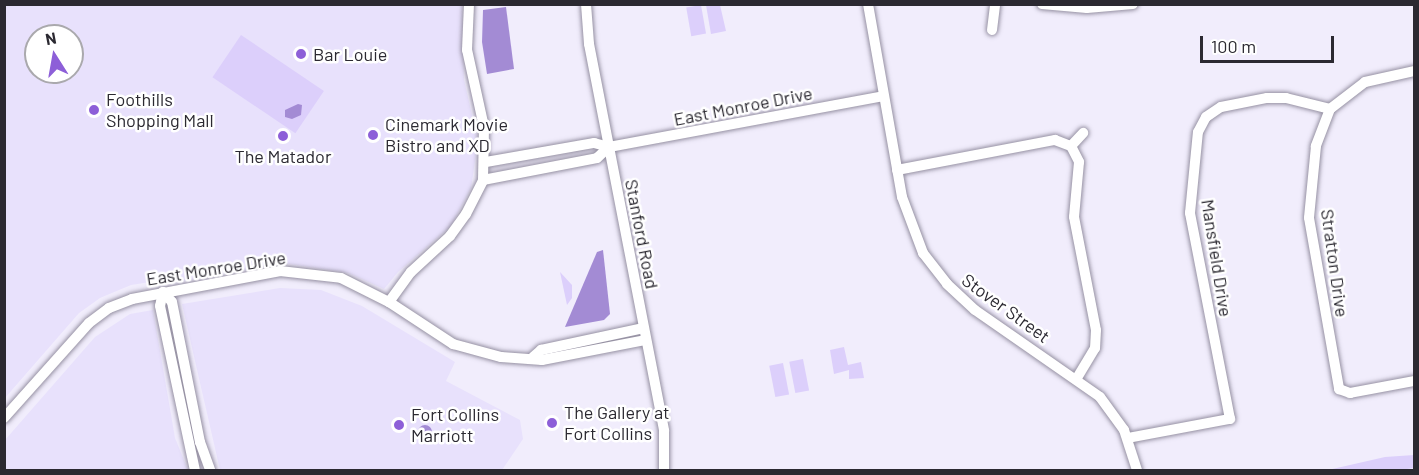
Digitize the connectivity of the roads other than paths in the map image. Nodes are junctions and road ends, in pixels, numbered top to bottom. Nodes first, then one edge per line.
1 (469, 4) edge
2 (586, 4) edge
3 (868, 4) edge
4 (995, 4) edge
5 (1042, 4) edge
6 (1133, 4) edge
7 (992, 30) dead end
8 (1414, 71) edge
9 (884, 96) junction
10 (1330, 109) junction
11 (1083, 133) dead end
12 (1071, 146) junction
13 (609, 147) junction
14 (486, 162) junction
15 (897, 170) junction
16 (483, 180) junction
17 (163, 292) junction
18 (388, 302) junction
19 (644, 328) junction
20 (646, 340) junction
21 (533, 357) junction
22 (1077, 378) junction
23 (1414, 381) edge
24 (4, 418) edge
25 (1128, 438) junction
26 (195, 471) edge
27 (210, 471) edge
28 (664, 471) edge
29 (1137, 471) edge

1 - 14 street
2 - 13 street, Stanford Road
3 - 9 street, Stover Street
4 - 7 street
5 - 6 street
8 - 10 street
9 - 13 street, East Monroe Drive
9 - 15 street, Stover Street
10 - 23 street, Stratton Drive
10 - 25 street, Mansfield Drive
11 - 12 street
12 - 15 street
12 - 22 street
13 - 14 street, East Monroe Drive
13 - 16 street, East Monroe Drive
13 - 19 street, Stanford Road
14 - 16 street
15 - 22 street, Stover Street
16 - 18 street
17 - 18 street, East Monroe Drive
17 - 24 street, East Monroe Drive
17 - 26 street
17 - 27 street
18 - 21 street, East Monroe Drive
19 - 20 street, Stanford Road
19 - 21 street, East Monroe Drive
20 - 21 street, East Monroe Drive
20 - 28 street, Stanford Road
22 - 25 street, Stover Street
25 - 29 street, Stover Street

